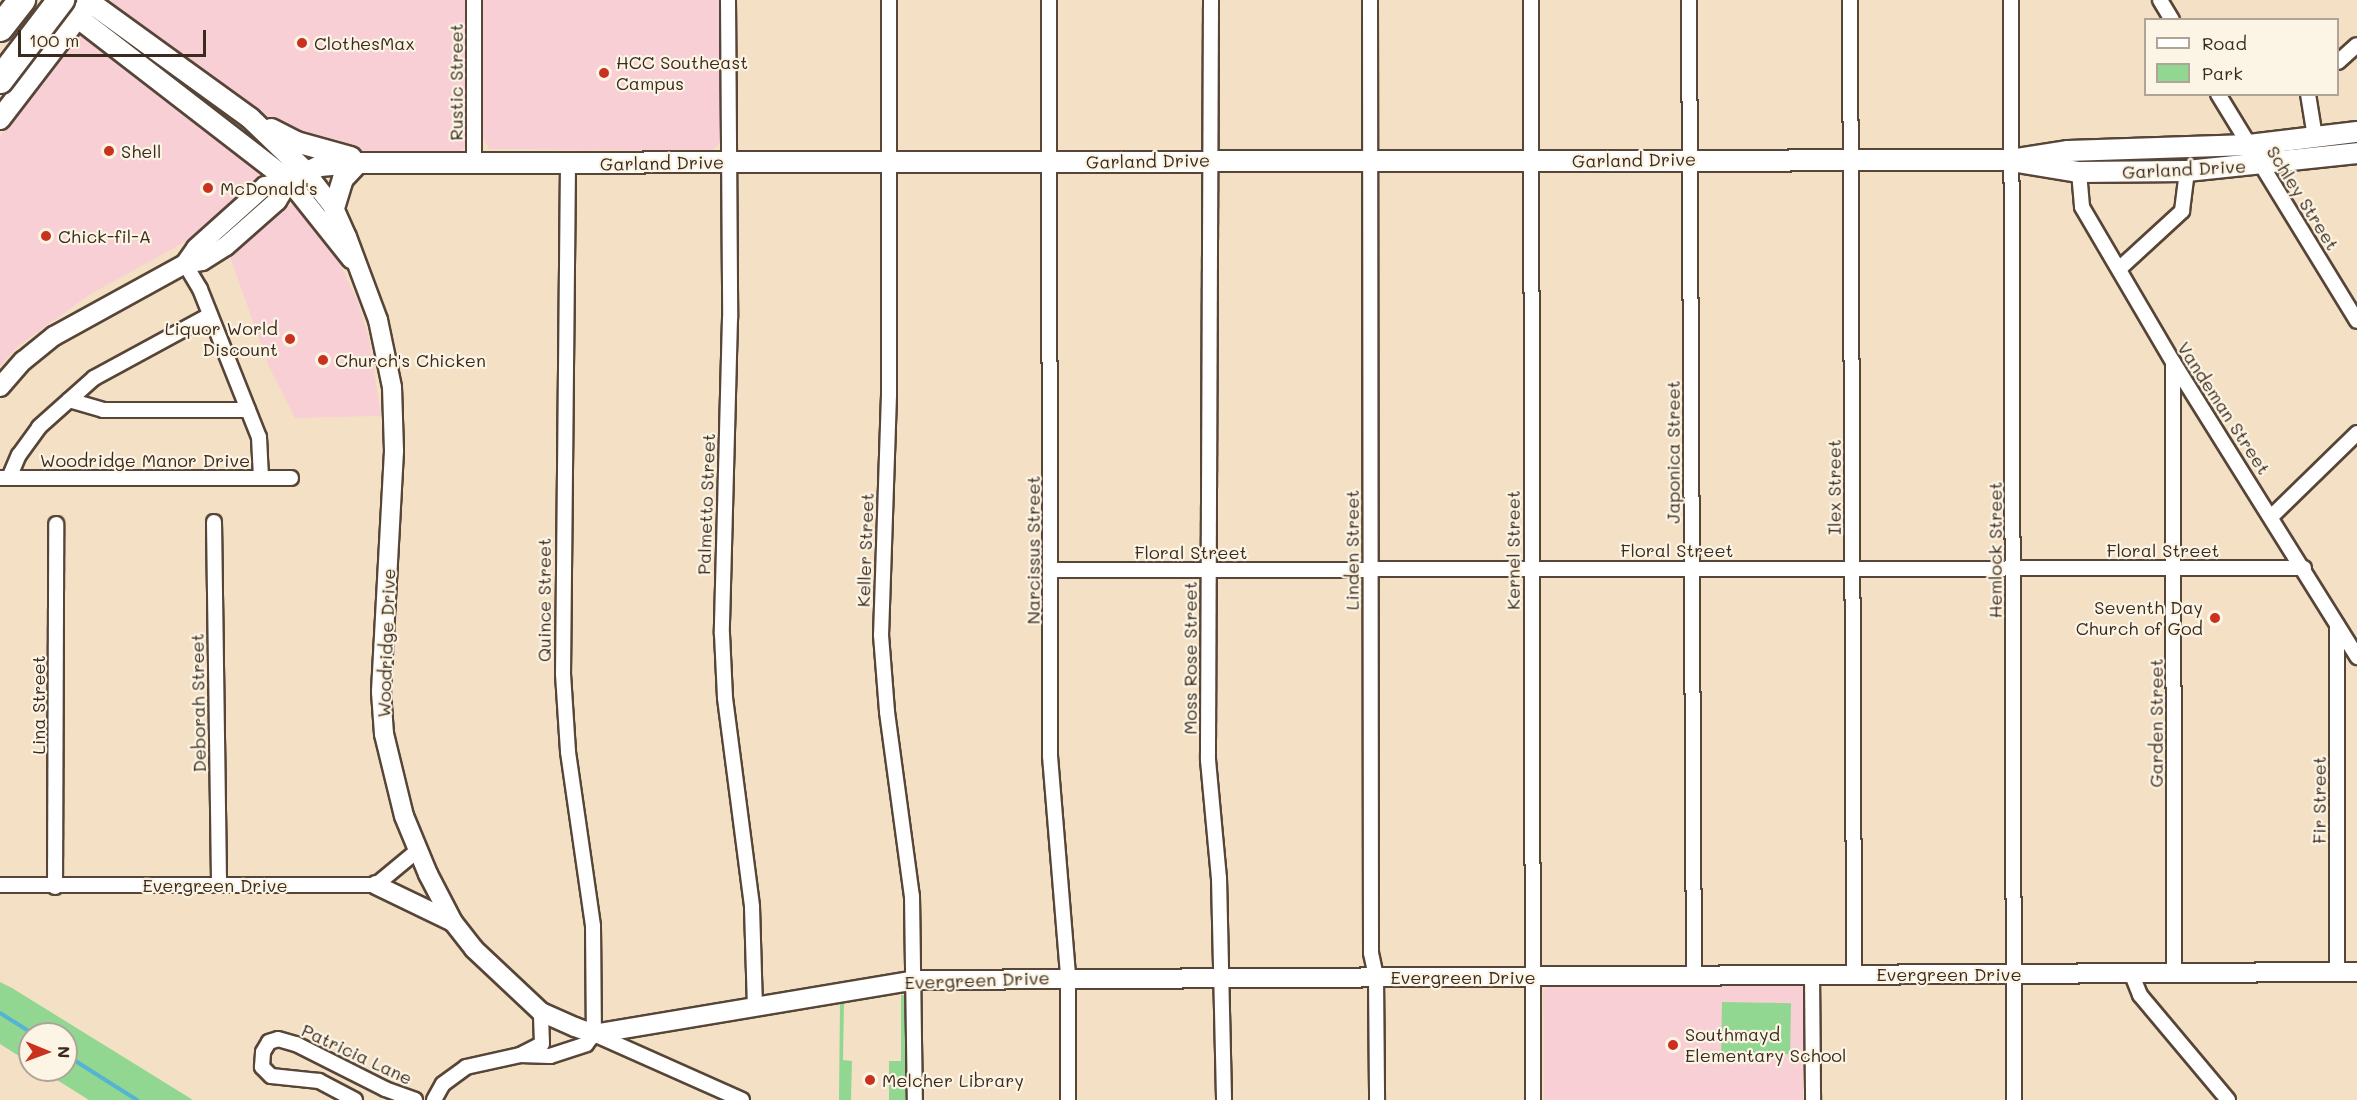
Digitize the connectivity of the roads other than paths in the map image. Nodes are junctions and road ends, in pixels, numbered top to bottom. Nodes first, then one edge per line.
1 (9, 0) edge
2 (22, 0) edge
3 (55, 0) edge
4 (474, 0) edge
5 (728, 0) edge
6 (889, 0) edge
7 (1049, 0) edge
8 (1210, 0) edge
9 (1370, 0) edge
10 (1531, 0) edge
11 (1689, 0) edge
12 (1850, 0) edge
13 (2011, 0) edge
14 (2160, 0) edge
15 (89, 1) edge
16 (69, 9) edge
17 (2171, 18) edge
18 (0, 28) edge
19 (2357, 45) edge
20 (2339, 60) edge
21 (0, 81) edge
22 (2219, 96) edge
23 (2308, 96) edge
24 (1, 118) edge
25 (250, 118) junction
26 (2357, 132) edge
27 (2315, 137) junction
28 (2249, 146) junction
29 (2357, 153) edge
30 (1690, 158) junction
31 (1851, 159) junction
32 (2011, 160) junction
33 (1211, 161) junction
34 (1370, 161) junction
35 (729, 162) junction
36 (1049, 162) junction
37 (1531, 162) junction
38 (364, 163) junction
39 (890, 163) junction
40 (474, 164) junction
41 (568, 164) junction
42 (2262, 165) junction
43 (2187, 171) junction
44 (2079, 172) junction
45 (297, 176) junction
46 (334, 208) junction
47 (355, 263) junction
48 (185, 264) junction
49 (2119, 269) junction
50 (210, 315) junction
51 (2357, 321) edge
52 (2173, 363) junction
53 (0, 387) edge
54 (69, 400) junction
55 (248, 410) junction
56 (2357, 433) edge
57 (5, 478) edge
58 (261, 478) junction
59 (291, 478) dead end
60 (2272, 516) junction
61 (214, 522) dead end
62 (56, 524) dead end
63 (2174, 567) junction
64 (1692, 568) junction
65 (2013, 568) junction
66 (2304, 568) junction
67 (1370, 569) junction
68 (1531, 569) junction
69 (1852, 569) junction
70 (1051, 570) junction
71 (1208, 571) junction
72 (2337, 625) junction
73 (2357, 657) edge
74 (417, 851) junction
75 (219, 884) junction
76 (0, 885) edge
77 (376, 885) junction
78 (55, 886) junction
79 (453, 922) junction
80 (2357, 972) edge
81 (1854, 974) junction
82 (2014, 974) junction
83 (2337, 974) junction
84 (1694, 975) junction
85 (1812, 975) junction
86 (2132, 975) junction
87 (2174, 975) junction
88 (1532, 976) junction
89 (1068, 977) junction
90 (1223, 977) junction
91 (1376, 977) junction
92 (2357, 977) edge
93 (915, 980) junction
94 (755, 1007) junction
95 (541, 1012) junction
96 (594, 1034) junction
97 (520, 1055) junction
98 (355, 1100) edge
99 (415, 1100) edge
100 (434, 1100) edge
101 (742, 1100) edge
102 (915, 1100) edge
103 (1068, 1100) edge
104 (1224, 1100) edge
105 (1377, 1100) edge
106 (1533, 1100) edge
107 (1813, 1100) edge
108 (2014, 1100) edge
109 (2228, 1100) edge

1 - 24 main road
2 - 18 highway, bridge
3 - 16 main road, Woodridge Drive
4 - 40 street, Rustic Street
5 - 35 street, Palmetto Street
6 - 39 street, Keller Street
7 - 36 street, Narcissus Street
8 - 33 street, Moss Rose Street
9 - 34 street, Linden Street
10 - 37 street, Kernel Street
11 - 30 street, Japonica Street
12 - 31 street, Ilex Street
13 - 32 street, Hemlock Street
14 - 17 street
15 - 16 main road
15 - 25 main road, Woodridge Drive
16 - 21 highway, bridge
16 - 24 main road
16 - 45 main road, Woodridge Drive
19 - 20 street
22 - 28 street, Schley Street
23 - 27 street
25 - 38 main road
25 - 45 main road, Woodridge Drive
26 - 27 main road, Garland Drive
27 - 28 main road, Garland Drive
28 - 32 main road, Garland Drive
28 - 42 street, Schley Street
29 - 42 main road, Garland Drive
30 - 31 main road, Garland Drive
30 - 37 main road, Garland Drive
30 - 64 street, Japonica Street
31 - 32 main road, Garland Drive
31 - 69 street, Ilex Street
32 - 44 main road, Garland Drive
32 - 65 street, Hemlock Street
33 - 34 main road, Garland Drive
33 - 36 main road, Garland Drive
33 - 71 street, Moss Rose Street
34 - 37 main road, Garland Drive
34 - 67 street, Linden Street
35 - 39 main road, Garland Drive
35 - 41 main road, Garland Drive
35 - 94 street, Palmetto Street
36 - 39 main road, Garland Drive
36 - 70 street, Narcissus Street
37 - 68 street, Kernel Street
38 - 40 main road, Garland Drive
38 - 45 main road, Garland Drive
38 - 46 main road
39 - 93 street, Keller Street
40 - 41 main road, Garland Drive
41 - 96 street, Quince Street
42 - 43 main road, Garland Drive
42 - 51 street, Schley Street
43 - 44 main road, Garland Drive
43 - 49 street
44 - 49 street, Vandeman Street
45 - 46 street, Woodridge Drive
45 - 47 street, Woodridge Drive
45 - 48 street
46 - 47 street, Woodridge Drive
47 - 74 street, Woodridge Drive
48 - 50 street
48 - 53 street
49 - 52 street, Vandeman Street
50 - 54 street
50 - 55 street
52 - 60 street, Vandeman Street
52 - 63 street, Garden Street
54 - 55 street
54 - 57 street
55 - 58 street
56 - 60 street
57 - 58 street, Woodridge Manor Drive
58 - 59 street, Woodridge Manor Drive
60 - 66 street, Vandeman Street
61 - 75 street, Deborah Street
62 - 78 street, Lina Street
63 - 65 street, Floral Street
63 - 66 street, Floral Street
63 - 87 street, Garden Street
64 - 68 street, Floral Street
64 - 69 street, Floral Street
64 - 84 street, Japonica Street
65 - 69 street, Floral Street
65 - 82 street, Hemlock Street
66 - 72 street, Vandeman Street
67 - 68 street, Floral Street
67 - 71 street, Floral Street
67 - 91 street, Linden Street
68 - 88 street, Kernel Street
69 - 81 street, Ilex Street
70 - 71 street, Floral Street
70 - 89 street, Narcissus Street
71 - 90 street, Moss Rose Street
72 - 73 street, Vandeman Street
72 - 83 street, Fir Street
74 - 77 street
74 - 79 street, Woodridge Drive
75 - 77 street, Evergreen Drive
75 - 78 street, Evergreen Drive
76 - 78 street, Evergreen Drive
77 - 79 street
79 - 95 street, Woodridge Drive
80 - 83 street, Evergreen Drive
81 - 82 street, Evergreen Drive
81 - 85 street, Evergreen Drive
82 - 86 street, Evergreen Drive
82 - 108 street, Hemlock Street
83 - 87 street, Evergreen Drive
83 - 92 street, Evergreen Drive
84 - 85 street, Evergreen Drive
84 - 88 street, Evergreen Drive
85 - 107 street
86 - 87 street, Evergreen Drive
86 - 109 street
88 - 91 street, Evergreen Drive
88 - 106 street, Kernel Street
89 - 90 street, Evergreen Drive
89 - 93 street, Evergreen Drive
89 - 103 street, Narcissus Street
90 - 91 street, Evergreen Drive
90 - 104 street, Moss Rose Street
91 - 105 street, Linden Street
93 - 94 street, Evergreen Drive
93 - 102 street, Keller Street
94 - 96 street, Evergreen Drive
95 - 96 street, Woodridge Drive
95 - 97 street
96 - 97 street
96 - 101 street, Woodridge Drive
97 - 100 street
98 - 99 street, Patricia Lane

